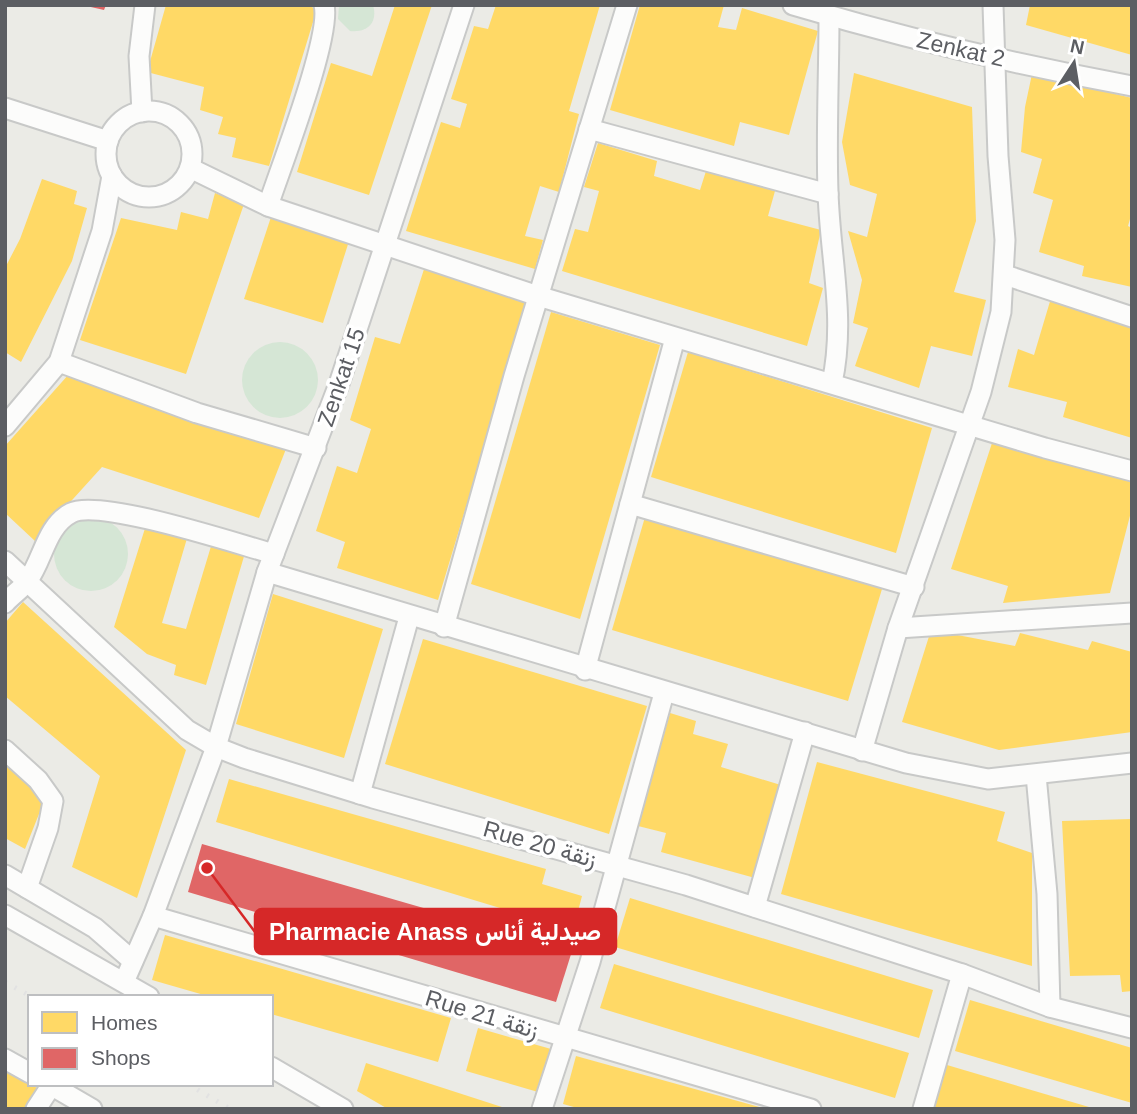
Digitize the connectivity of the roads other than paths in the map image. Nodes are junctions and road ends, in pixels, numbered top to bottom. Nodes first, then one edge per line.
1 (145, 5) edge
2 (324, 5) edge
3 (464, 5) edge
4 (627, 5) edge
5 (793, 5) edge
6 (993, 5) edge
7 (829, 16) junction
8 (995, 56) junction
9 (1132, 86) edge
10 (5, 108) edge
11 (142, 112) junction
12 (589, 129) junction
13 (108, 141) junction
14 (190, 168) junction
15 (112, 176) junction
16 (828, 194) junction
17 (268, 206) junction
18 (386, 246) junction
19 (1005, 275) junction
20 (538, 296) junction
21 (1132, 317) edge
22 (675, 338) junction
23 (59, 362) junction
24 (832, 383) junction
25 (5, 426) edge
26 (970, 426) junction
27 (316, 448) junction
28 (1132, 471) edge
29 (630, 504) junction
30 (274, 554) junction
31 (5, 561) edge
32 (267, 572) junction
33 (28, 580) junction
34 (914, 587) junction
35 (5, 603) edge
36 (1132, 612) edge
37 (409, 617) junction
38 (444, 627) junction
39 (898, 628) junction
40 (586, 670) junction
41 (664, 693) junction
42 (805, 732) junction
43 (216, 747) junction
44 (5, 750) edge
45 (862, 751) junction
46 (1132, 763) edge
47 (1036, 775) junction
48 (360, 794) junction
49 (617, 866) junction
50 (5, 875) edge
51 (27, 888) junction
52 (755, 907) junction
53 (5, 915) edge
54 (153, 916) junction
55 (133, 961) junction
56 (962, 974) junction
57 (124, 982) junction
58 (146, 995) edge
59 (1050, 1007) junction
60 (1132, 1028) edge
61 (565, 1039) junction
62 (5, 1059) edge
63 (273, 1069) edge
64 (28, 1072) edge
65 (49, 1086) edge
66 (52, 1086) edge
67 (36, 1109) edge
68 (92, 1109) edge
69 (344, 1109) edge
70 (542, 1109) edge
71 (811, 1109) edge
72 (923, 1109) edge

1 - 11 street
2 - 17 street
3 - 18 street, Zenkat 15
4 - 12 street
5 - 7 street, Zenkat 2
6 - 8 street
7 - 8 street, Zenkat 2
7 - 16 street
8 - 9 street, Zenkat 2
8 - 19 street
10 - 13 street
11 - 13 street
11 - 14 street
12 - 16 street
12 - 20 street
13 - 15 street
14 - 15 street
14 - 17 street
15 - 23 street
16 - 24 street
17 - 18 street
18 - 20 street
18 - 27 street, Zenkat 15
19 - 21 street
19 - 26 street
20 - 22 street
20 - 38 street
22 - 24 street
22 - 29 street
23 - 25 street
23 - 27 street
24 - 26 street
26 - 28 street
26 - 34 street
27 - 30 street, Zenkat 15
29 - 34 street
29 - 40 street
30 - 32 street, Zenkat 15
30 - 33 street
31 - 33 street, Rue 20 زنقة
32 - 37 street
32 - 43 street, Zenkat 15
33 - 35 street
33 - 43 street, Rue 20 زنقة
34 - 39 street
36 - 39 street
37 - 38 street
37 - 48 street
38 - 40 street
39 - 45 street
40 - 41 street
41 - 42 street
41 - 49 street
42 - 45 street
42 - 52 street
43 - 48 street, Rue 20 زنقة
43 - 54 street, Zenkat 15
44 - 51 street
45 - 47 street
46 - 47 street
47 - 59 street
48 - 49 street, Rue 20 زنقة
49 - 52 street, Rue 20 زنقة
49 - 61 street
50 - 51 street
51 - 55 street
52 - 56 street, Rue 20 زنقة
53 - 57 street
54 - 55 street, Zenkat 15
54 - 61 street, Rue 21 زنقة
55 - 57 street, Zenkat 15
56 - 59 street, Rue 20 زنقة
56 - 72 street
57 - 58 street
59 - 60 street, Rue 20 زنقة
61 - 70 street
61 - 71 street, Rue 21 زنقة
62 - 64 street
63 - 69 street
65 - 67 street
66 - 68 street

